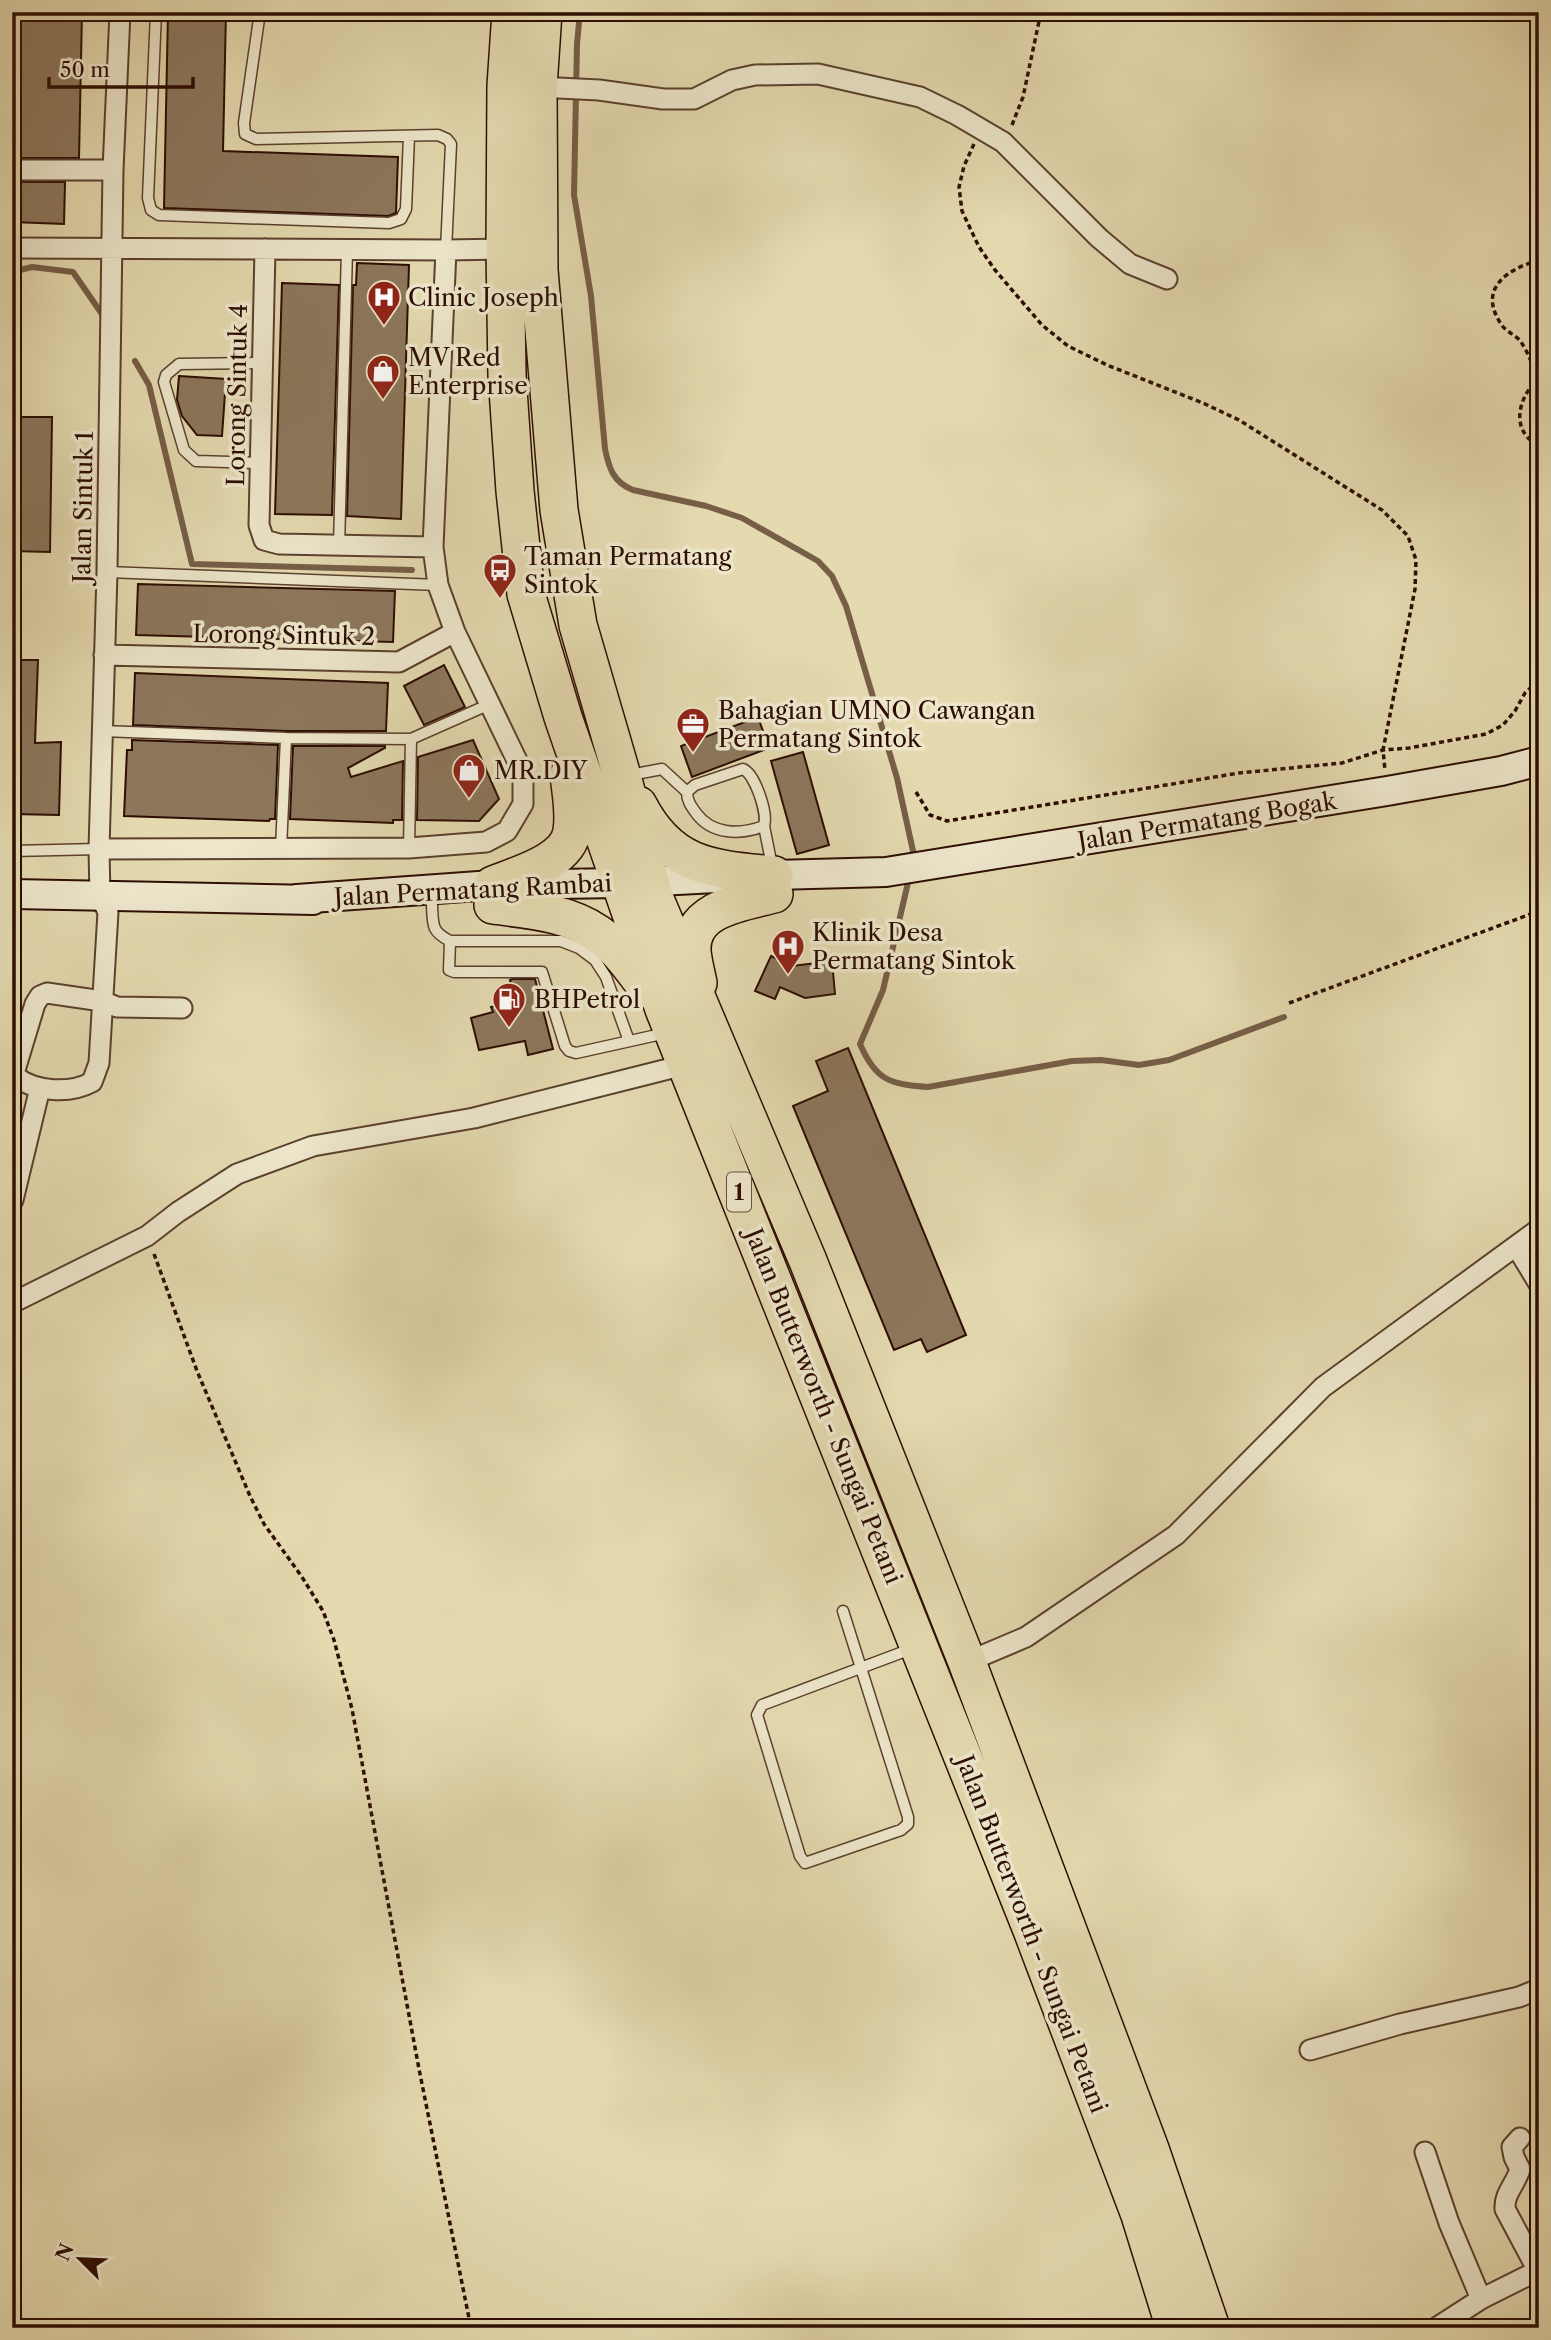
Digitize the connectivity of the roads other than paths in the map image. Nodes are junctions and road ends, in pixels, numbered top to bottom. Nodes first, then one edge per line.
1 (120, 12) edge
2 (156, 12) edge
3 (260, 12) edge
4 (511, 12) edge
5 (542, 12) edge
6 (548, 87) junction
7 (409, 136) junction
8 (12, 170) edge
9 (113, 170) junction
10 (12, 248) edge
11 (111, 248) junction
12 (505, 248) junction
13 (265, 249) junction
14 (347, 250) junction
15 (446, 250) junction
16 (1167, 279) dead end
17 (262, 363) junction
18 (260, 463) junction
19 (339, 546) junction
20 (433, 547) junction
21 (107, 572) junction
22 (438, 585) junction
23 (455, 632) junction
24 (104, 656) junction
25 (491, 704) junction
26 (563, 717) junction
27 (102, 731) junction
28 (286, 738) junction
29 (411, 739) junction
30 (1539, 761) edge
31 (622, 776) junction
32 (687, 792) junction
33 (764, 826) junction
34 (409, 848) junction
35 (99, 849) junction
36 (281, 850) junction
37 (12, 851) edge
38 (774, 884) junction
39 (637, 890) junction
40 (12, 894) edge
41 (493, 895) junction
42 (100, 896) junction
43 (297, 899) junction
44 (432, 905) junction
45 (450, 942) junction
46 (102, 1002) junction
47 (182, 1008) dead end
48 (683, 1031) junction
49 (629, 1041) junction
50 (40, 1088) junction
51 (13, 1200) edge
52 (1539, 1229) edge
53 (1516, 1246) junction
54 (1539, 1284) edge
55 (12, 1303) edge
56 (843, 1611) dead end
57 (908, 1651) junction
58 (977, 1658) junction
59 (861, 1669) junction
60 (1539, 1989) edge
61 (1310, 2050) dead end
62 (1520, 2138) dead end
63 (1425, 2152) dead end
64 (1538, 2270) edge
65 (1480, 2299) junction
66 (1175, 2328) edge
67 (1211, 2328) edge
68 (1436, 2328) edge

1 - 9 street, Jalan Sintuk 1
2 - 7 lane
3 - 7 lane
4 - 12 highway, Jalan Butterworth - Sungai Petani / 1
5 - 6 highway, Jalan Butterworth - Sungai Petani / 1
6 - 16 street
6 - 31 highway, Jalan Butterworth - Sungai Petani / 1
7 - 15 lane
8 - 9 street
9 - 11 street, Jalan Sintuk 1
10 - 11 street
11 - 13 street
11 - 21 street, Jalan Sintuk 1
12 - 15 street
12 - 26 highway, Jalan Butterworth - Sungai Petani / 1
13 - 14 street
13 - 17 street, Lorong Sintuk 4
14 - 15 street
14 - 19 lane
15 - 20 street
17 - 18 street, Lorong Sintuk 4
17 - 18 lane
18 - 19 street, Lorong Sintuk 4
19 - 20 street
20 - 22 street
21 - 22 lane
21 - 24 street, Jalan Sintuk 1
22 - 23 street
23 - 24 street, Lorong Sintuk 2
23 - 25 street
24 - 27 street, Jalan Sintuk 1
25 - 29 lane
25 - 34 street
26 - 39 highway, Jalan Butterworth - Sungai Petani / 1
26 - 41 highway
27 - 28 lane
27 - 35 street, Jalan Sintuk 1
28 - 29 lane
28 - 36 lane
29 - 34 lane
30 - 38 street, Jalan Permatang Bogak
31 - 32 lane
31 - 38 highway
31 - 39 highway, Jalan Butterworth - Sungai Petani / 1
32 - 33 lane
32 - 33 lane
33 - 38 lane
34 - 36 street
35 - 36 street
35 - 37 lane
35 - 42 street, Jalan Sintuk 1
38 - 39 street, Jalan Permatang Bogak
38 - 48 highway
39 - 41 street, Jalan Permatang Rambai
39 - 48 highway, Jalan Butterworth - Sungai Petani / 1
40 - 42 street, Jalan Permatang Rambai
41 - 43 street, Jalan Permatang Rambai
41 - 44 street, Jalan Permatang Rambai
41 - 48 highway
42 - 43 street, Jalan Permatang Rambai
42 - 46 street, Jalan Sintuk 1
43 - 44 street, Jalan Permatang Rambai
44 - 45 lane
45 - 49 lane
45 - 49 lane
46 - 47 street
46 - 50 street, Jalan Sintuk 1
46 - 50 street
48 - 49 lane
48 - 55 street
48 - 57 highway, Jalan Butterworth - Sungai Petani / 1
48 - 58 highway, Jalan Butterworth - Sungai Petani / 1
50 - 51 street
52 - 53 street
53 - 54 street
53 - 58 street
56 - 59 lane
57 - 59 lane
57 - 66 highway, Jalan Butterworth - Sungai Petani / 1
58 - 67 highway, Jalan Butterworth - Sungai Petani / 1
59 - 59 lane
60 - 61 street
62 - 64 street
63 - 65 street
64 - 65 street
65 - 68 street

